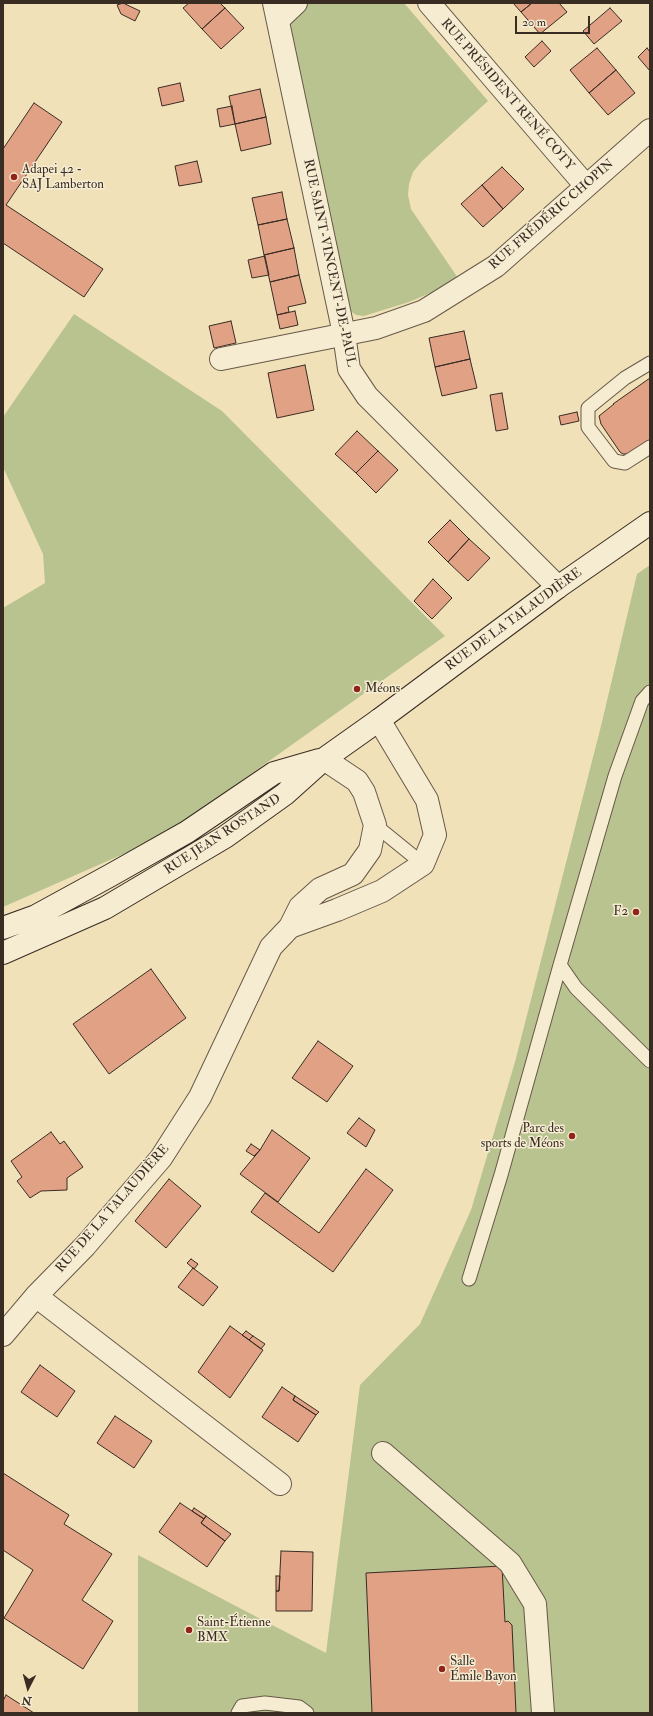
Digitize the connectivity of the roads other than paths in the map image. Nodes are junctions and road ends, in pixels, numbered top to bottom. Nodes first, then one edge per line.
1 (296, 3) edge
2 (428, 3) edge
3 (276, 11) edge
4 (650, 130) edge
5 (586, 186) junction
6 (344, 334) junction
7 (221, 358) dead end
8 (650, 363) edge
9 (650, 447) edge
10 (650, 523) edge
11 (558, 587) junction
12 (650, 692) edge
13 (379, 720) junction
14 (324, 759) junction
15 (375, 825) junction
16 (423, 864) junction
17 (290, 927) junction
18 (3, 928) edge
19 (3, 953) edge
20 (560, 965) junction
21 (650, 1061) edge
22 (469, 1280) dead end
23 (36, 1296) junction
24 (3, 1335) edge
25 (383, 1453) dead end
26 (280, 1484) dead end
27 (238, 1713) edge
28 (308, 1713) edge
29 (543, 1713) edge

1 - 3 street
2 - 5 street, RUE PRÉSIDENT RENÉ COTY
3 - 6 street, RUE SAINT-VINCENT-DE-PAUL
4 - 5 street, RUE FRÉDÉRIC CHOPIN
5 - 6 street, RUE FRÉDÉRIC CHOPIN
6 - 7 street, RUE FRÉDÉRIC CHOPIN
6 - 11 street, RUE SAINT-VINCENT-DE-PAUL
8 - 9 lane
10 - 11 street, RUE DE LA TALAUDIÈRE
11 - 13 street, RUE DE LA TALAUDIÈRE
12 - 20 lane
13 - 14 street, RUE DE LA TALAUDIÈRE
13 - 16 street
14 - 15 street, RUE DE LA TALAUDIÈRE
14 - 18 street, RUE JEAN ROSTAND
14 - 19 street, RUE JEAN ROSTAND
15 - 16 lane
15 - 17 street, RUE DE LA TALAUDIÈRE
16 - 17 street, RUE DE LA TALAUDIÈRE
17 - 23 street, RUE DE LA TALAUDIÈRE
20 - 21 lane
20 - 22 lane
23 - 24 street, RUE DE LA TALAUDIÈRE
23 - 26 street
25 - 29 street
27 - 28 lane

